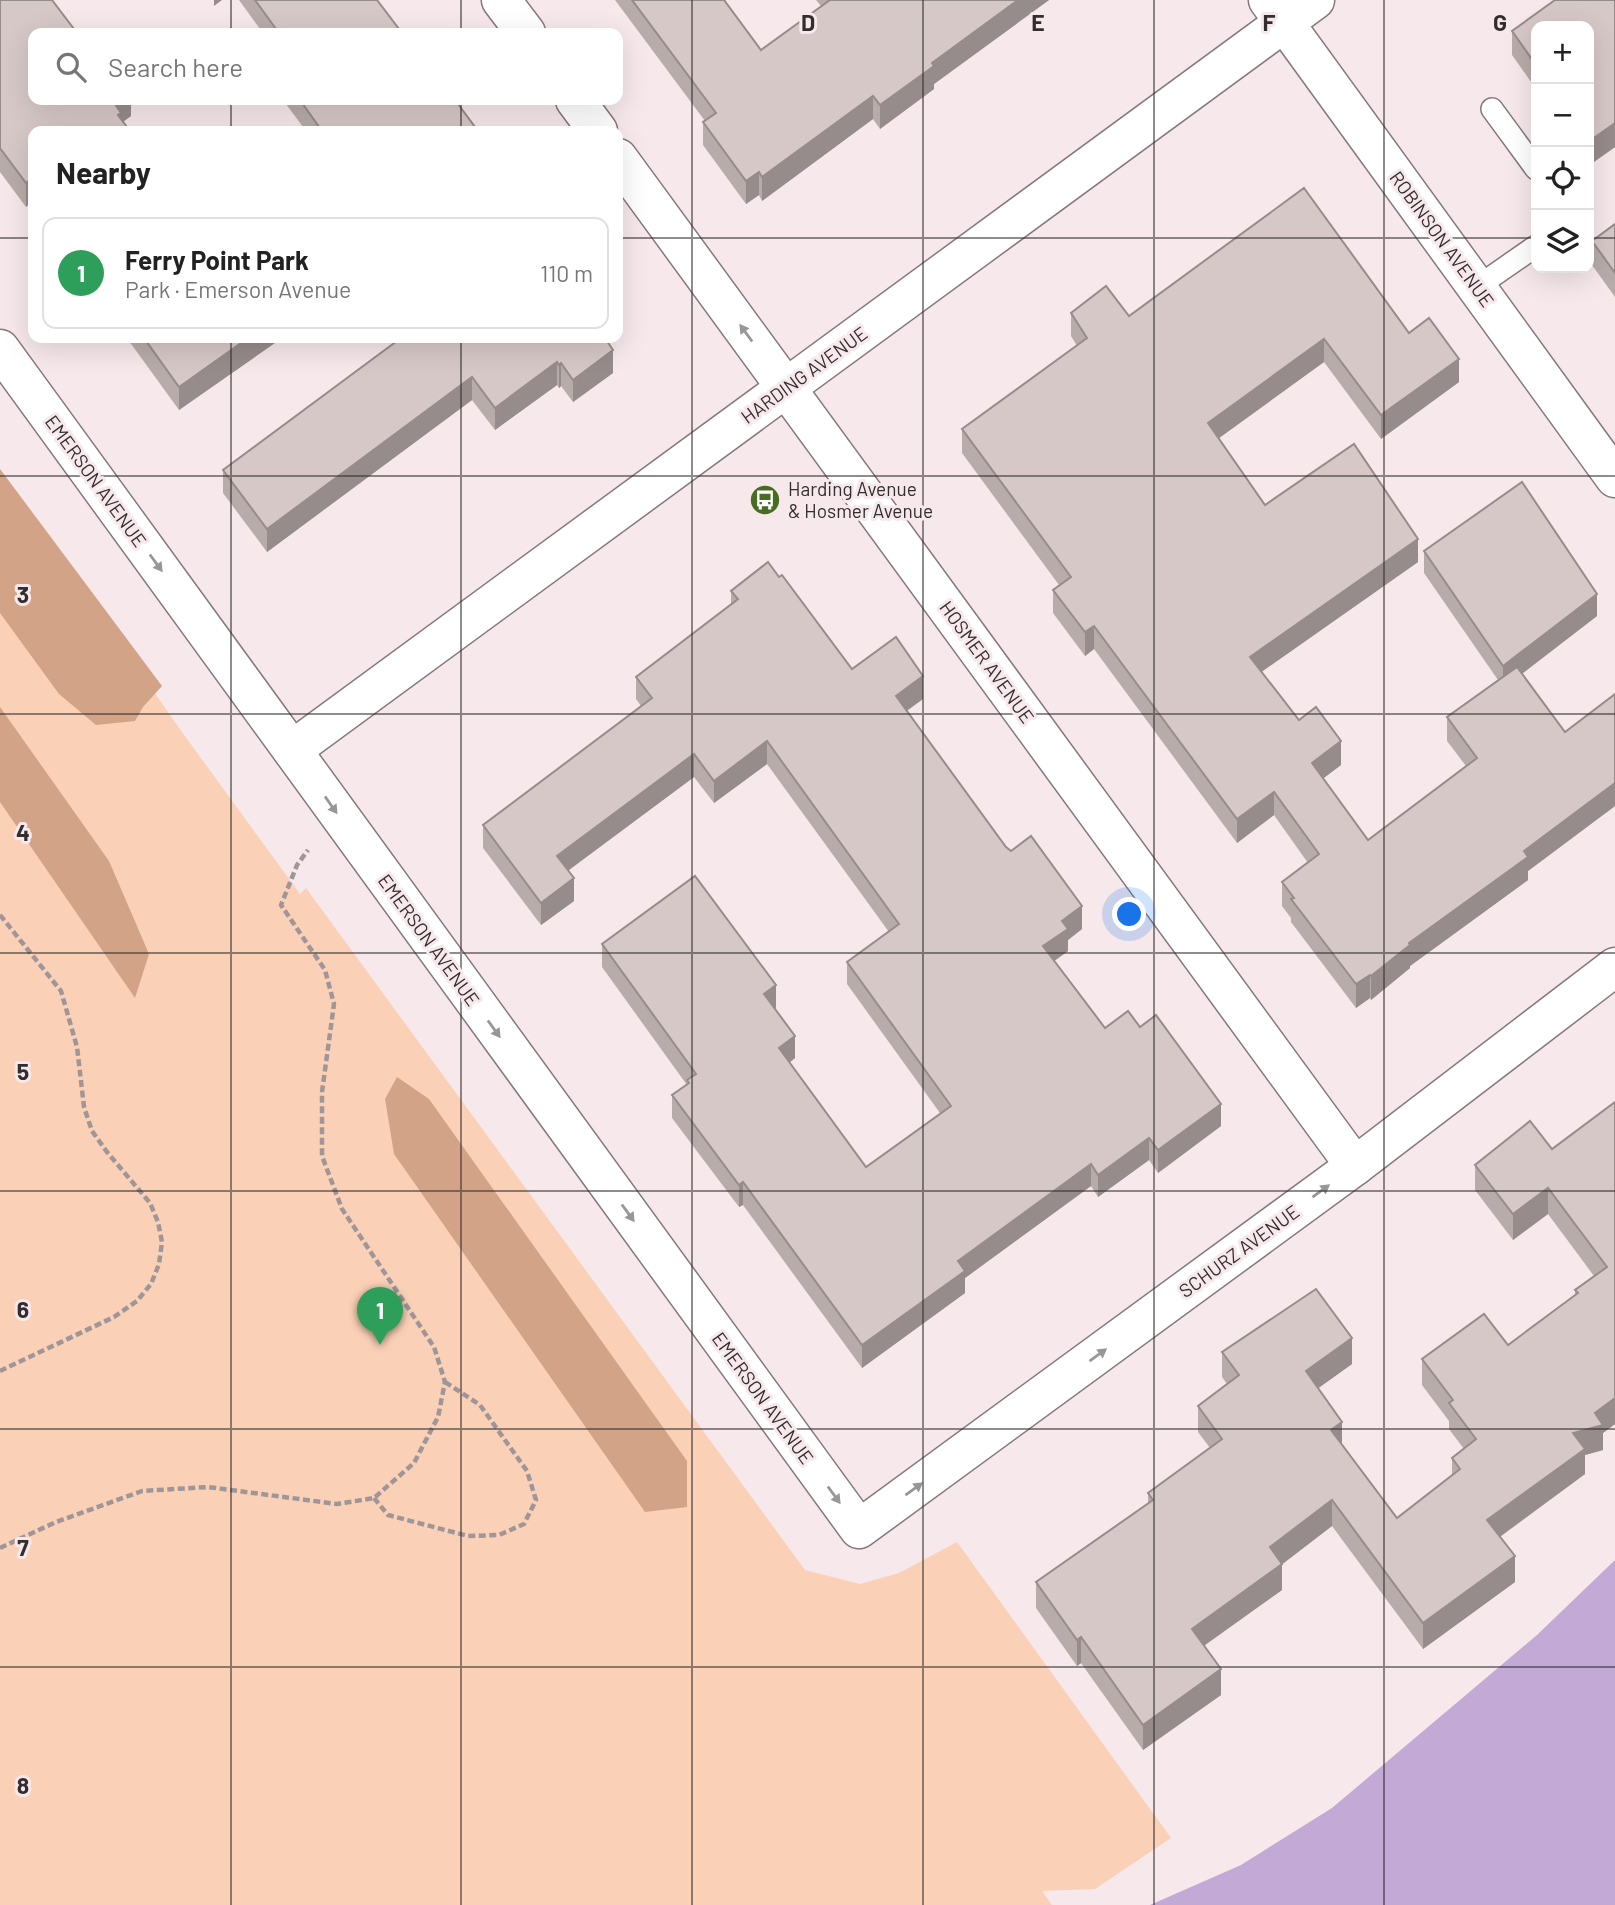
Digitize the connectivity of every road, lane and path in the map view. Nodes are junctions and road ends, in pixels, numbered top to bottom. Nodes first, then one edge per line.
1 (501, 0) edge
2 (1315, 0) edge
3 (1276, 11) edge
4 (522, 28) edge
5 (579, 105) edge
6 (1492, 108) dead end
7 (594, 126) edge
8 (1531, 163) edge
9 (623, 166) edge
10 (1531, 249) edge
11 (1477, 287) junction
12 (0, 349) edge
13 (786, 388) junction
14 (1615, 478) edge
15 (292, 750) junction
16 (336, 813) junction
17 (0, 915) edge
18 (1615, 967) edge
19 (1355, 1166) junction
20 (0, 1371) edge
21 (445, 1382) junction
22 (374, 1498) junction
23 (859, 1529) joint
24 (0, 1548) edge

1 - 4 street
2 - 3 street, HARDING AVENUE
3 - 11 street, ROBINSON AVENUE
3 - 13 street, HARDING AVENUE
5 - 7 street
6 - 8 lane
13 -> 9 street, HOSMER AVENUE
10 - 11 lane
11 - 14 street, ROBINSON AVENUE
12 -> 15 street, EMERSON AVENUE
13 - 15 street, HARDING AVENUE
13 - 19 street, HOSMER AVENUE
15 -> 16 street, EMERSON AVENUE
16 - 21 path
16 -> 23 street, EMERSON AVENUE
17 - 20 path
18 - 19 street, SCHURZ AVENUE
23 -> 19 street, SCHURZ AVENUE
21 - 22 path
21 - 22 path
22 - 24 path

